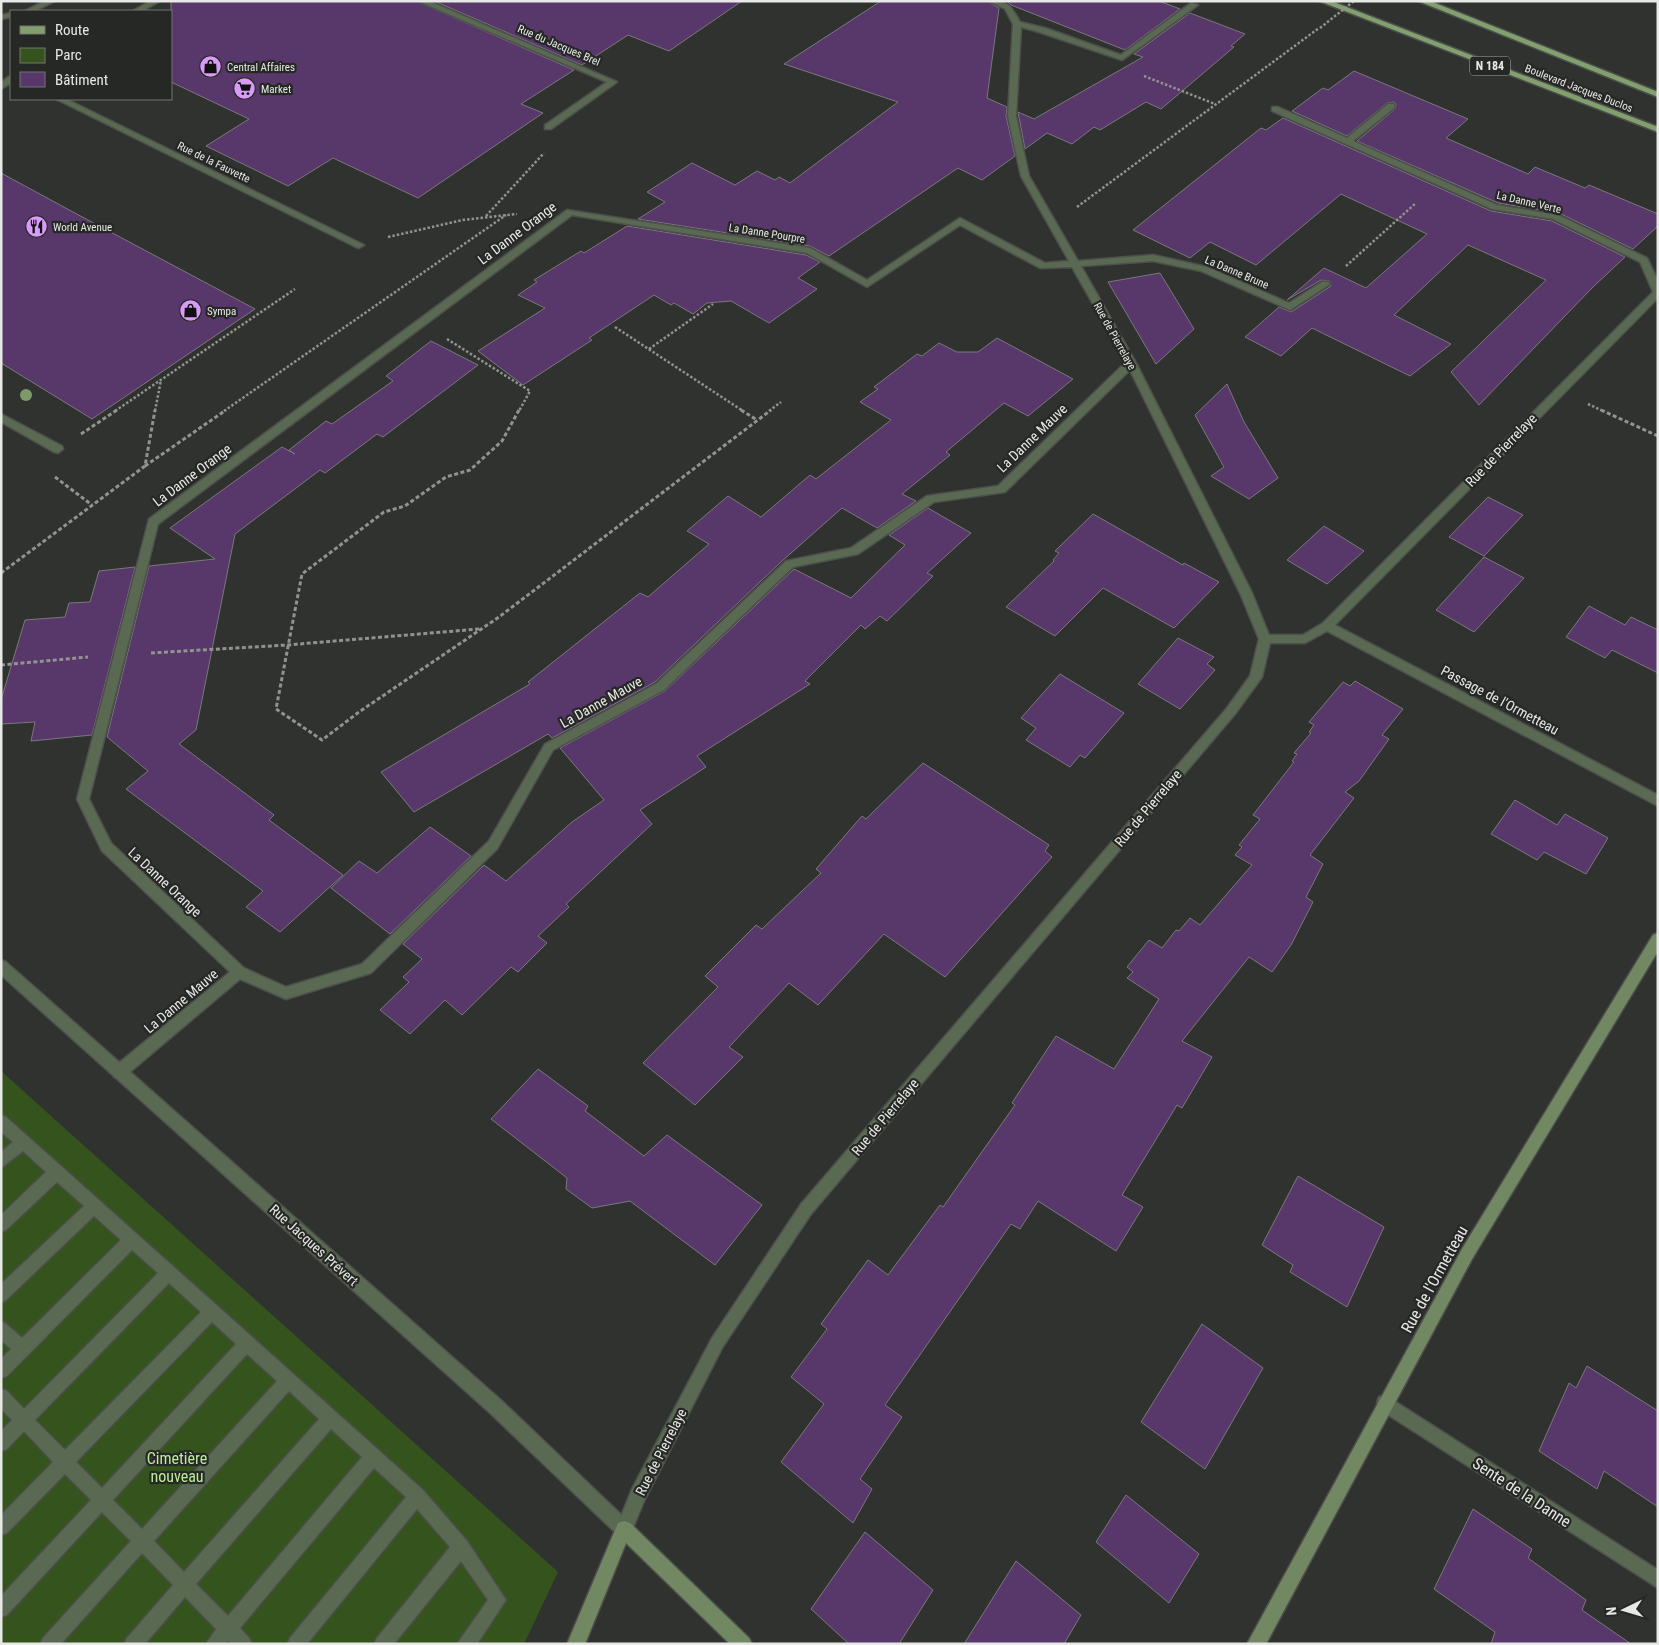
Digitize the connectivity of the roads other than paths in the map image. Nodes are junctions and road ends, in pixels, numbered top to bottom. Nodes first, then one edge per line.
1 (51, 1) edge
2 (156, 1) edge
3 (422, 1) edge
4 (993, 1) edge
5 (1323, 1) edge
6 (1422, 1) edge
7 (1194, 5) dead end
8 (31, 10) edge
9 (139, 10) edge
10 (1017, 24) junction
11 (1658, 95) edge
12 (62, 100) edge
13 (1391, 106) dead end
14 (1275, 108) dead end
15 (548, 127) road end
16 (1658, 130) edge
17 (1349, 140) junction
18 (570, 212) joint
19 (359, 245) road end
20 (1074, 263) junction
21 (1324, 284) road end
22 (1658, 292) edge
23 (1131, 363) junction
24 (1, 417) edge
25 (58, 449) road end
26 (1328, 626) junction
27 (1266, 639) junction
28 (1658, 801) edge
29 (1658, 939) edge
30 (1, 966) edge
31 (239, 972) junction
32 (119, 1072) junction
33 (1, 1122) edge
34 (23, 1142) junction
35 (1, 1161) edge
36 (56, 1172) junction
37 (94, 1206) junction
38 (1, 1225) edge
39 (132, 1240) junction
40 (169, 1273) junction
41 (1, 1295) edge
42 (212, 1311) junction
43 (1, 1329) edge
44 (247, 1343) junction
45 (22, 1349) junction
46 (1, 1370) edge
47 (288, 1380) junction
48 (1, 1397) edge
49 (1386, 1403) junction
50 (331, 1417) junction
51 (24, 1420) junction
52 (1, 1443) edge
53 (373, 1457) junction
54 (65, 1462) junction
55 (417, 1496) junction
56 (102, 1500) junction
57 (1, 1527) edge
58 (624, 1528) junction
59 (142, 1541) junction
60 (461, 1547) junction
61 (1658, 1580) edge
62 (184, 1584) junction
63 (1, 1609) edge
64 (228, 1628) junction
65 (49, 1644) edge
66 (133, 1644) edge
67 (215, 1644) edge
68 (243, 1644) edge
69 (296, 1644) edge
70 (383, 1644) edge
71 (466, 1644) edge
72 (576, 1644) edge
73 (743, 1644) edge
74 (1256, 1644) edge

1 - 8 street
2 - 9 street
3 - 15 street, Rue du Jacques Brel
4 - 10 street
5 - 16 main road, Boulevard Jacques Duclos / N 184
6 - 11 main road, Boulevard Jacques Duclos / N 184
7 - 10 street
10 - 20 street, Rue de Pierrelaye
12 - 19 street, Rue de la Fauvette
13 - 17 street
14 - 17 street, La Danne Verte
17 - 22 street, La Danne Verte
18 - 20 street, La Danne Pourpre
18 - 31 street, La Danne Orange
20 - 21 street, La Danne Brune
20 - 23 street, Rue de Pierrelaye
22 - 26 street, Rue de Pierrelaye
23 - 27 street, Rue de Pierrelaye
23 - 31 street, La Danne Mauve
24 - 25 street
26 - 27 street, Rue de Pierrelaye
26 - 28 street, Passage de l'Ormetteau
27 - 58 street, Rue de Pierrelaye
29 - 49 street, Rue de l'Ormetteau
30 - 32 street, Rue Jacques Prévert
31 - 32 street, La Danne Mauve
32 - 58 street, Rue Jacques Prévert
33 - 34 street
34 - 35 street
34 - 36 street
36 - 37 street
36 - 38 street
37 - 39 street
37 - 41 street
39 - 40 street
39 - 45 street
40 - 42 street
40 - 51 street
42 - 44 street
42 - 54 street
43 - 45 street
44 - 47 street
44 - 56 street
45 - 46 street
47 - 50 street
47 - 59 street
48 - 51 street
49 - 61 street, Sente de la Danne
49 - 74 street, Rue de l'Ormetteau
50 - 53 street
50 - 62 street
51 - 52 street
51 - 54 street
53 - 55 street
53 - 64 street
54 - 56 street
54 - 57 street
55 - 60 street
55 - 69 street
56 - 59 street
56 - 63 street
58 - 72 street, Rue de Pierrelaye
58 - 73 street
59 - 62 street
59 - 65 street
60 - 70 street
60 - 71 street
62 - 64 street
62 - 66 street
64 - 67 street
64 - 68 street

